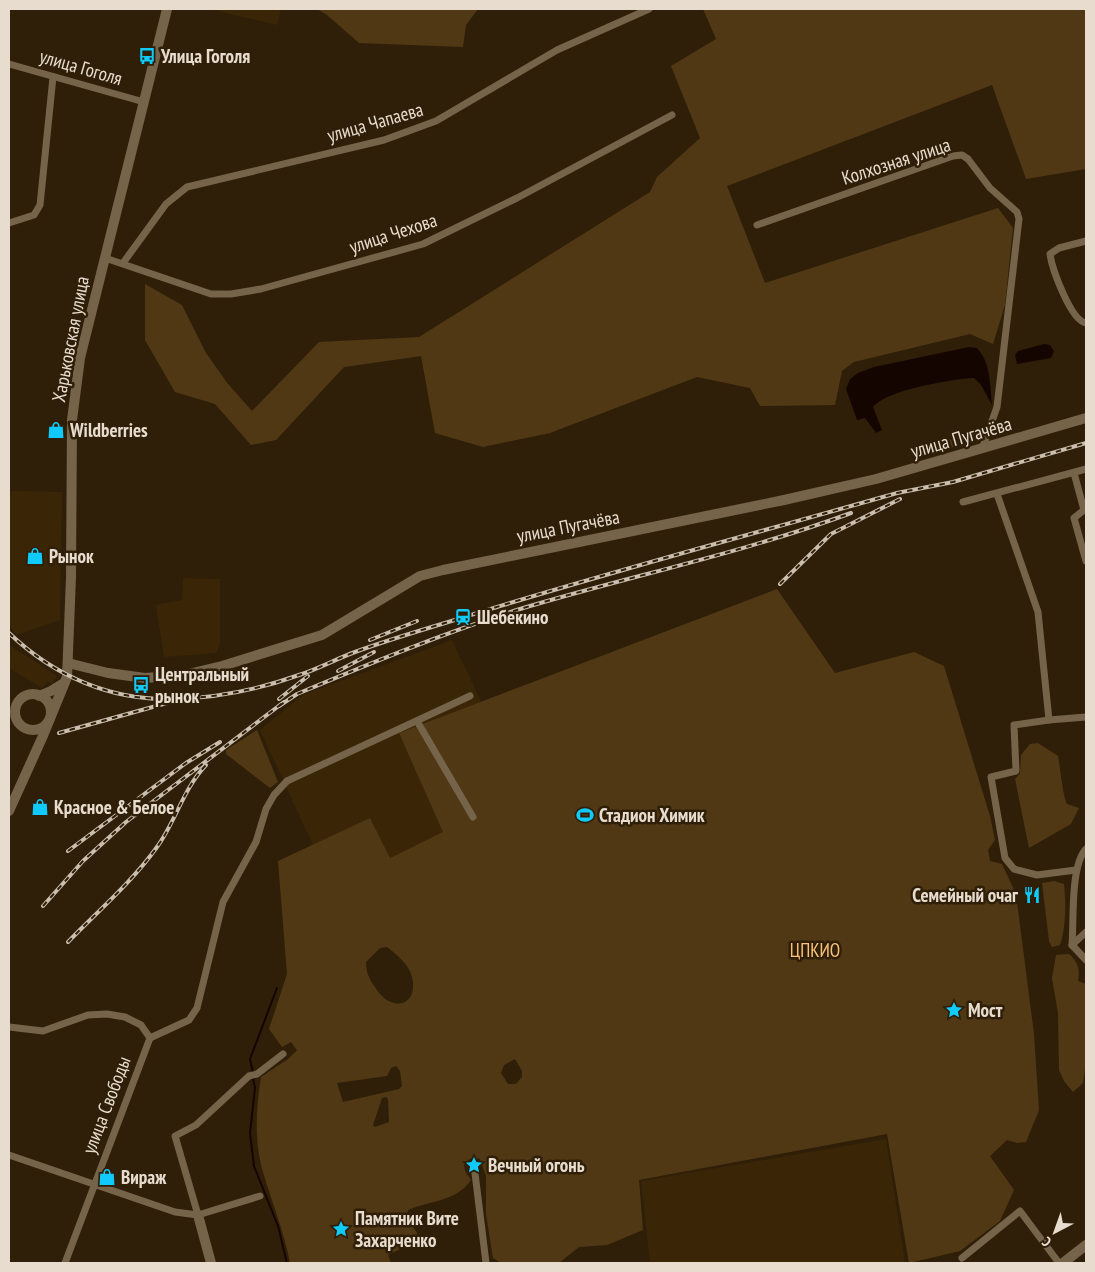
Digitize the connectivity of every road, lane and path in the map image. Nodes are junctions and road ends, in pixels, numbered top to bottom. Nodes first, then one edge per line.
1 (168, 9) edge
2 (649, 9) edge
3 (9, 64) edge
4 (52, 77) junction
5 (144, 102) junction
6 (672, 115) dead end
7 (9, 223) edge
8 (757, 225) dead end
9 (1086, 241) edge
10 (105, 258) junction
11 (123, 263) junction
12 (1086, 323) edge
13 (1086, 418) edge
14 (982, 449) junction
15 (1086, 469) edge
16 (1074, 472) junction
17 (997, 494) junction
18 (963, 502) dead end
19 (1086, 561) edge
20 (68, 663) junction
21 (64, 683) junction
22 (39, 696) junction
23 (470, 696) dead end
24 (19, 701) junction
25 (9, 707) edge
26 (1086, 717) edge
27 (50, 719) junction
28 (1049, 720) junction
29 (417, 721) junction
30 (9, 725) edge
31 (24, 727) junction
32 (36, 751) junction
33 (9, 811) edge
34 (473, 817) dead end
35 (1086, 850) edge
36 (1076, 870) junction
37 (1086, 932) edge
38 (1072, 945) junction
39 (1086, 960) edge
40 (9, 1027) edge
41 (150, 1038) junction
42 (283, 1054) dead end
43 (9, 1155) edge
44 (474, 1165) dead end
45 (93, 1184) junction
46 (260, 1196) dead end
47 (198, 1215) junction
48 (1086, 1245) edge
49 (962, 1258) dead end
50 (65, 1263) edge
51 (211, 1263) edge
52 (486, 1263) edge
53 (1061, 1263) edge

1 - 5 street, Харьковская улица
2 - 11 street, улица Чапаева
3 - 4 street, улица Гоголя
4 - 5 street, улица Гоголя
4 - 7 street
5 - 10 street, Харьковская улица
6 - 11 street, улица Чехова
8 - 14 street, Колхозная улица
9 - 12 street
10 - 11 street, улица Чехова
10 - 20 street, Харьковская улица
13 - 14 street, улица Пугачёва
14 - 20 street, улица Пугачёва
15 - 16 street
16 - 17 street
16 - 19 street
17 - 18 street
17 - 28 street
20 - 21 street, Харьковская улица
21 - 22 street
21 - 27 street, Харьковская улица
22 - 24 street
22 - 27 street
23 - 29 street
24 - 25 street
24 - 31 street
26 - 28 street
27 - 31 street
27 - 32 street, Харьковская улица
28 - 36 street
29 - 34 street
29 - 41 street
30 - 31 street
31 - 32 street
32 - 33 street, Харьковская улица
35 - 36 street
36 - 38 street
37 - 38 street
38 - 39 street
40 - 41 street
41 - 45 street, улица Свободы
42 - 47 street
43 - 45 street, улица Свободы
44 - 52 street
45 - 47 street
45 - 50 street, улица Свободы
46 - 47 street
47 - 51 street
48 - 53 street
49 - 53 street

